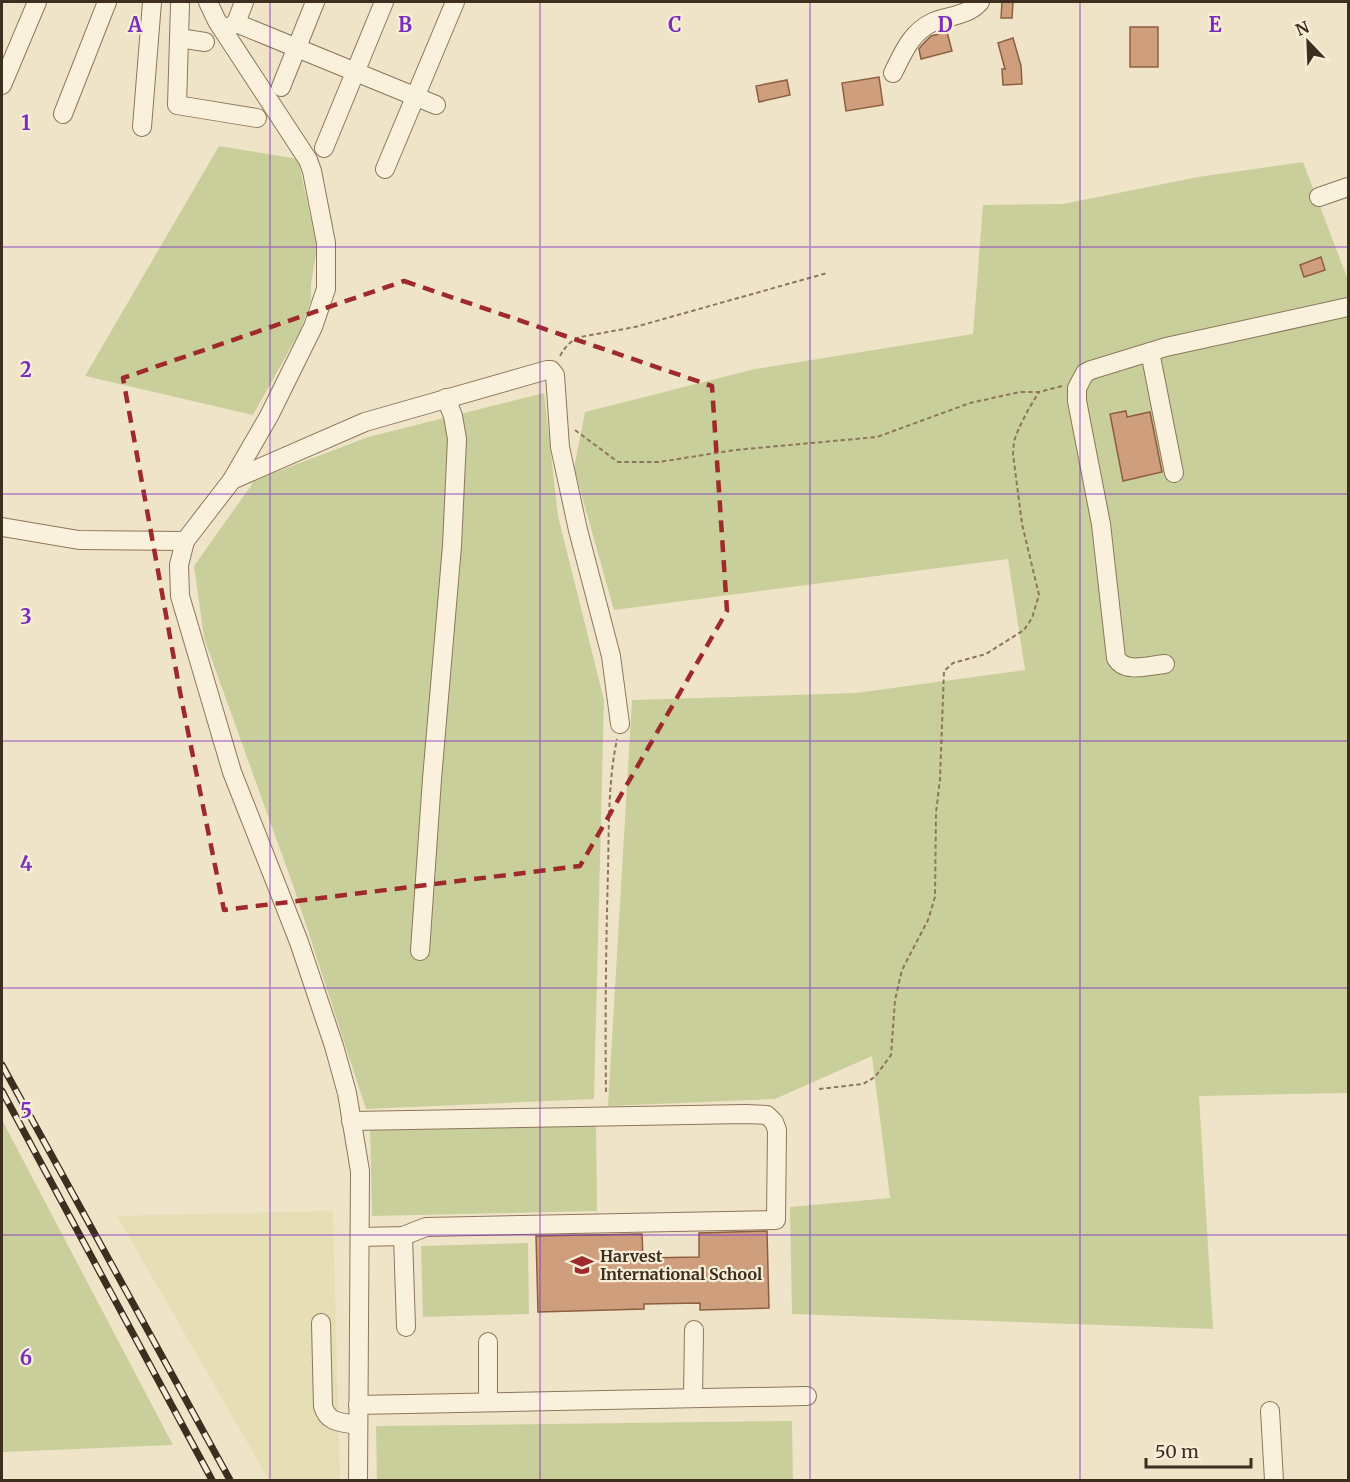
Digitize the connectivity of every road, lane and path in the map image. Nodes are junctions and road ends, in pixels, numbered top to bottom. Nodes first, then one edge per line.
1 (37, 2) edge
2 (107, 2) edge
3 (152, 2) edge
4 (203, 2) edge
5 (208, 2) edge
6 (244, 2) edge
7 (315, 2) edge
8 (384, 2) edge
9 (455, 2) edge
10 (980, 2) edge
11 (177, 3) edge
12 (230, 27) junction
13 (179, 38) junction
14 (206, 42) dead end
15 (297, 48) junction
16 (355, 72) junction
17 (893, 73) dead end
18 (2, 85) edge
19 (281, 87) dead end
20 (415, 96) junction
21 (436, 105) dead end
22 (63, 114) dead end
23 (257, 118) dead end
24 (142, 127) dead end
25 (324, 148) dead end
26 (385, 169) dead end
27 (1348, 187) edge
28 (1319, 198) dead end
29 (827, 273) dead end
30 (1348, 307) edge
31 (1150, 352) junction
32 (551, 370) junction
33 (1085, 374) junction
34 (1040, 392) junction
35 (446, 398) junction
36 (558, 417) junction
37 (1174, 473) dead end
38 (232, 480) junction
39 (2, 527) edge
40 (185, 541) junction
41 (1165, 664) dead end
42 (620, 724) joint
43 (420, 951) dead end
44 (819, 1089) dead end
45 (606, 1092) dead end
46 (351, 1120) junction
47 (403, 1236) junction
48 (361, 1237) junction
49 (321, 1323) dead end
50 (406, 1327) dead end
51 (694, 1330) dead end
52 (488, 1342) dead end
53 (807, 1396) dead end
54 (693, 1398) junction
55 (488, 1401) junction
56 (358, 1405) junction
57 (1270, 1411) dead end
58 (358, 1425) junction
59 (358, 1480) edge
60 (1274, 1480) edge

1 - 18 street
2 - 22 street
3 - 24 street
4 - 11 street
5 - 12 street
6 - 12 street
7 - 15 street
8 - 16 street
9 - 20 street
10 - 17 street
11 - 13 street
12 - 15 street
12 - 38 street
13 - 14 street
13 - 23 street
15 - 16 street
15 - 19 street
16 - 20 street
16 - 25 street
20 - 21 street
20 - 26 street
27 - 28 street
29 - 32 path
30 - 31 street
31 - 33 street
31 - 37 street
32 - 35 street
32 - 36 street
33 - 34 path
33 - 41 street
34 - 36 path
34 - 44 path
35 - 38 street
35 - 43 street
36 - 42 street
38 - 40 street
39 - 40 street
40 - 46 street
42 - 45 path
46 - 47 street
46 - 48 street
47 - 48 street
47 - 50 street
48 - 56 street
49 - 58 street
51 - 54 street
52 - 55 street
53 - 54 street
54 - 55 street
55 - 56 street
56 - 58 street
57 - 60 street
58 - 59 street

